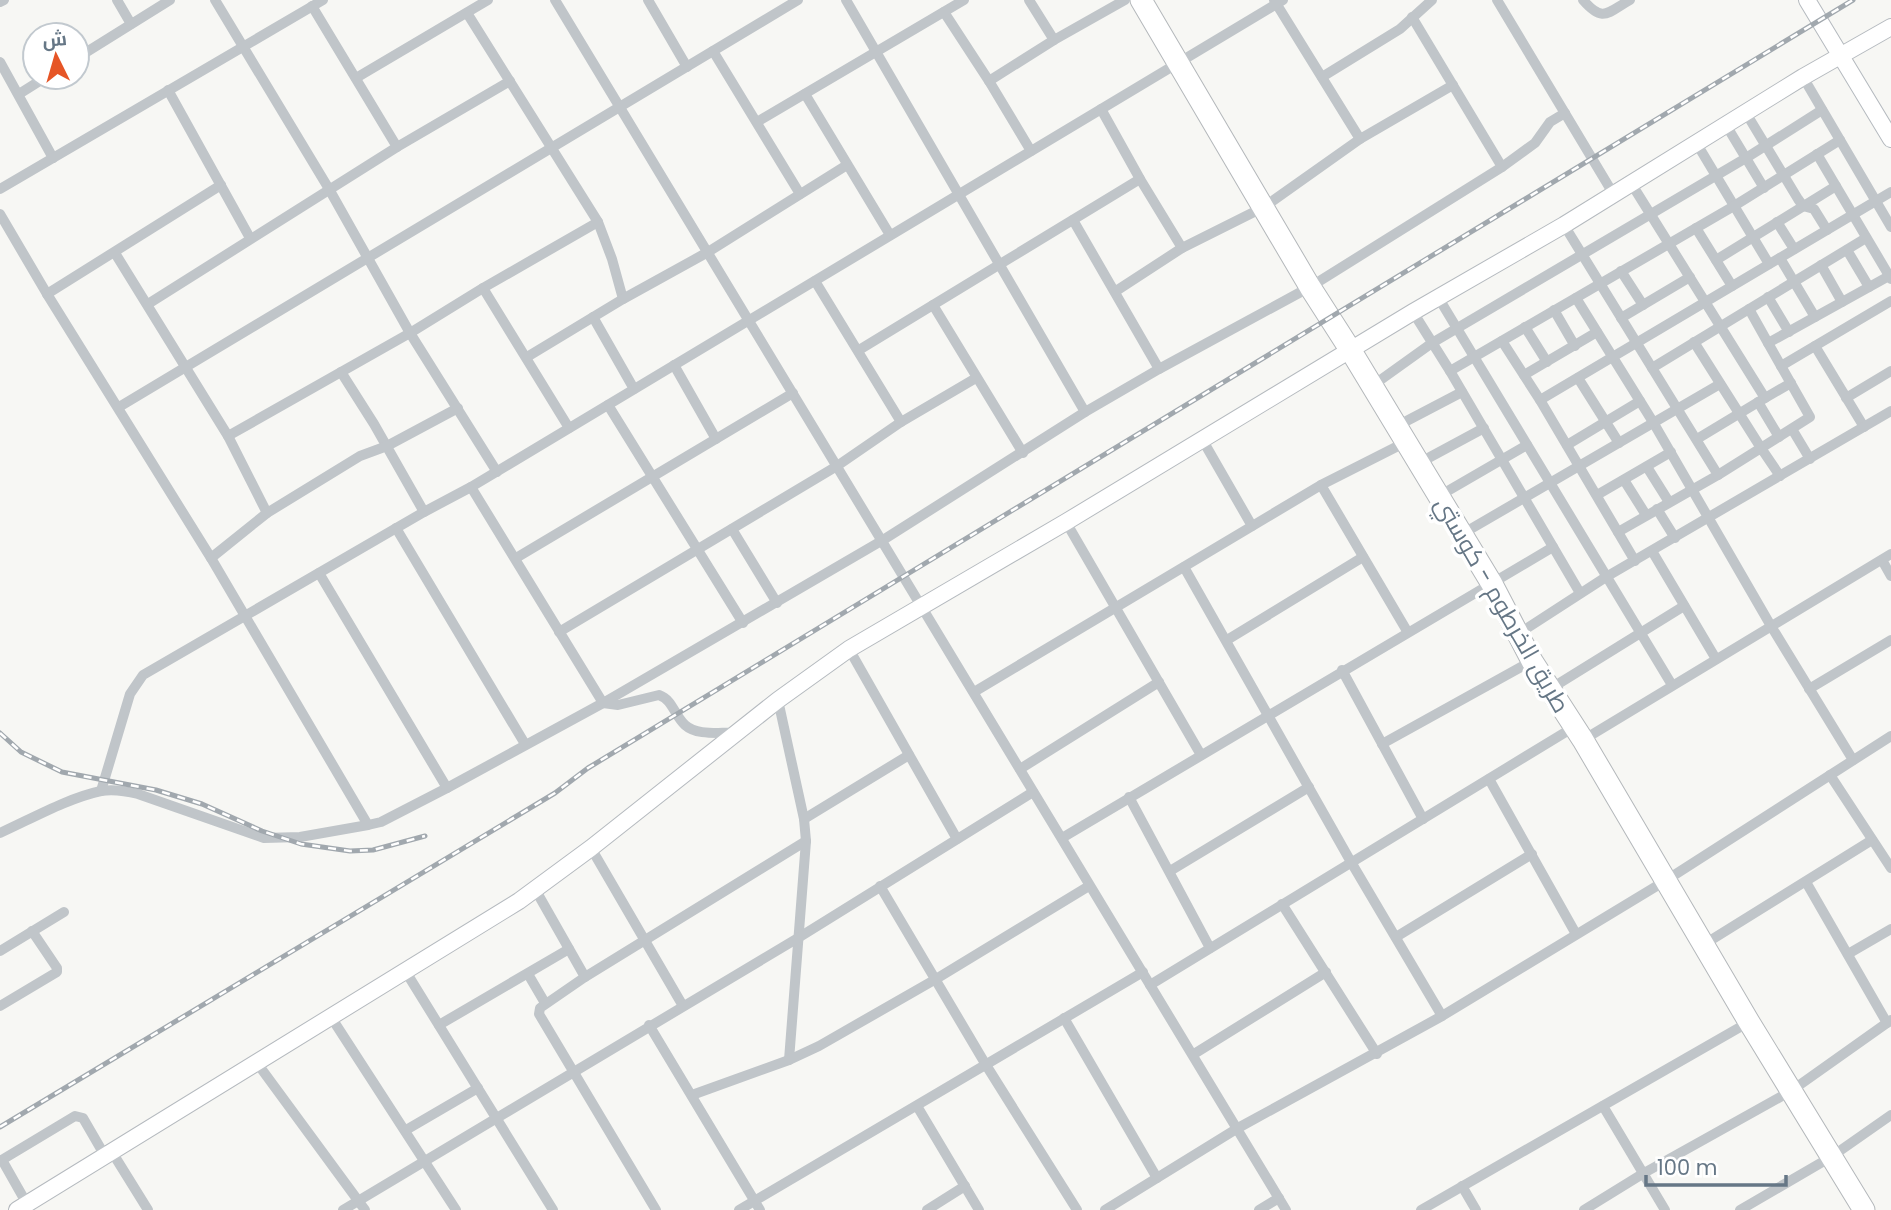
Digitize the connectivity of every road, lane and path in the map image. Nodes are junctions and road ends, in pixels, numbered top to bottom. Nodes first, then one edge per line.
1 (117, 0) edge
2 (170, 0) edge
3 (215, 0) edge
4 (323, 0) edge
5 (488, 0) edge
6 (555, 0) edge
7 (648, 0) edge
8 (798, 0) edge
9 (846, 0) edge
10 (964, 0) edge
11 (1029, 0) edge
12 (1125, 0) edge
13 (1141, 0) edge
14 (1432, 0) edge
15 (1497, 0) edge
16 (1583, 0) edge
17 (1630, 0) edge
18 (1807, 0) edge
19 (1278, 1) edge
20 (312, 6) junction
21 (944, 12) junction
22 (467, 13) junction
23 (1412, 17) junction
24 (131, 24) junction
25 (1891, 27) edge
26 (1054, 40) junction
27 (242, 47) junction
28 (91, 49) edge
29 (713, 51) junction
30 (878, 52) junction
31 (1842, 55) junction
32 (0, 62) edge
33 (1179, 62) junction
34 (687, 67) junction
35 (1803, 77) junction
36 (356, 78) junction
37 (1322, 78) junction
38 (510, 81) junction
39 (989, 81) junction
40 (1453, 85) junction
41 (168, 90) junction
42 (24, 91) edge
43 (19, 94) junction
44 (805, 94) junction
45 (621, 106) junction
46 (1101, 109) junction
47 (1822, 110) junction
48 (1565, 113) junction
49 (1746, 113) junction
50 (757, 122) junction
51 (1726, 125) junction
52 (1360, 139) junction
53 (1891, 139) edge
54 (1840, 140) junction
55 (1697, 144) junction
56 (1765, 145) junction
57 (397, 147) junction
58 (551, 148) junction
59 (1031, 151) junction
60 (1817, 154) junction
61 (53, 158) junction
62 (1746, 158) junction
63 (847, 165) junction
64 (1502, 167) junction
65 (1784, 175) junction
66 (1716, 176) junction
67 (1140, 179) junction
68 (1631, 183) junction
69 (221, 185) junction
70 (1836, 186) junction
71 (1764, 188) junction
72 (0, 189) edge
73 (329, 189) junction
74 (1891, 192) edge
75 (800, 194) junction
76 (960, 194) junction
77 (1614, 195) junction
78 (1875, 201) junction
79 (1734, 206) junction
80 (1803, 206) junction
81 (1264, 207) junction
82 (0, 214) edge
83 (1651, 214) junction
84 (1853, 215) junction
85 (1073, 220) junction
86 (597, 222) junction
87 (1777, 222) junction
88 (1564, 225) junction
89 (1891, 227) edge
90 (1696, 228) junction
91 (1827, 230) junction
92 (890, 235) junction
93 (1754, 236) junction
94 (250, 238) junction
95 (1867, 238) junction
96 (1669, 243) junction
97 (1182, 248) junction
98 (1794, 249) junction
99 (1847, 250) junction
100 (708, 252) junction
101 (115, 253) junction
102 (1582, 255) junction
103 (368, 258) junction
104 (1780, 258) junction
105 (1716, 260) junction
106 (1769, 264) junction
107 (999, 265) junction
108 (1821, 265) junction
109 (1621, 271) junction
110 (1690, 277) junction
111 (1890, 278) edge
112 (815, 281) junction
113 (1794, 282) junction
114 (1600, 284) junction
115 (1310, 286) junction
116 (1732, 286) junction
117 (1869, 287) junction
118 (483, 288) junction
119 (1116, 291) junction
120 (47, 294) junction
121 (1438, 297) junction
122 (1768, 297) junction
123 (1576, 298) junction
124 (623, 299) junction
125 (1891, 301) edge
126 (1706, 302) junction
127 (1842, 302) junction
128 (148, 304) junction
129 (1643, 304) junction
130 (933, 305) junction
131 (1749, 309) junction
132 (1554, 310) junction
133 (1413, 312) junction
134 (593, 317) junction
135 (1815, 317) junction
136 (1620, 318) junction
137 (748, 321) junction
138 (1721, 326) junction
139 (1525, 327) junction
140 (1458, 329) junction
141 (1597, 332) junction
142 (1789, 332) junction
143 (410, 333) junction
144 (1502, 341) junction
145 (1694, 342) junction
146 (1433, 343) junction
147 (1637, 343) junction
148 (1768, 343) junction
149 (1575, 346) junction
150 (1815, 346) junction
151 (859, 350) junction
152 (1351, 351) junction
153 (1475, 356) junction
154 (527, 357) junction
155 (1612, 358) junction
156 (1547, 362) junction
157 (674, 365) junction
158 (1781, 366) junction
159 (187, 367) junction
160 (1652, 368) junction
161 (1159, 369) junction
162 (1891, 370) edge
163 (1450, 371) junction
164 (341, 372) junction
165 (1524, 375) junction
166 (976, 378) junction
167 (1578, 378) junction
168 (1791, 383) junction
169 (1720, 384) junction
170 (1373, 386) junction
171 (634, 389) junction
172 (1462, 392) junction
173 (793, 393) junction
174 (1846, 398) junction
175 (1540, 400) junction
176 (1761, 400) junction
177 (1640, 401) junction
178 (608, 405) junction
179 (119, 407) junction
180 (458, 408) junction
181 (1678, 408) junction
182 (1891, 411) edge
183 (1085, 412) junction
184 (1740, 414) junction
185 (901, 422) junction
186 (1606, 422) junction
187 (1653, 422) junction
188 (569, 428) junction
189 (1484, 428) junction
190 (1864, 428) junction
191 (1792, 429) junction
192 (1401, 434) junction
193 (228, 436) junction
194 (1779, 437) junction
195 (716, 439) junction
196 (1202, 439) junction
197 (1697, 439) junction
198 (1619, 443) junction
199 (1527, 445) junction
200 (1567, 445) junction
201 (387, 446) junction
202 (1761, 449) junction
203 (1671, 452) junction
204 (1023, 453) junction
205 (1810, 459) junction
206 (1503, 460) junction
207 (1419, 463) junction
208 (837, 466) junction
209 (1579, 466) junction
210 (1647, 467) junction
211 (497, 472) junction
212 (1718, 475) junction
213 (651, 477) junction
214 (1780, 477) junction
215 (1624, 480) junction
216 (1549, 482) junction
217 (1321, 485) junction
218 (471, 487) junction
219 (1693, 489) junction
220 (1597, 495) junction
221 (1439, 496) junction
222 (1525, 498) junction
223 (1669, 502) junction
224 (1657, 509) junction
225 (424, 512) junction
226 (267, 513) junction
227 (1646, 515) junction
228 (1710, 518) junction
229 (1066, 522) junction
230 (1252, 526) junction
231 (396, 528) junction
232 (732, 528) junction
233 (1618, 532) junction
234 (1462, 534) junction
235 (1675, 538) junction
236 (883, 540) junction
237 (1553, 547) junction
238 (697, 551) junction
239 (1652, 551) junction
240 (1363, 557) junction
241 (1886, 557) edge
242 (211, 558) junction
243 (516, 558) junction
244 (1635, 561) junction
245 (1184, 567) junction
246 (319, 573) junction
247 (1891, 576) edge
248 (1606, 578) junction
249 (1492, 584) junction
250 (1580, 593) junction
251 (777, 603) junction
252 (1684, 606) junction
253 (923, 607) junction
254 (1115, 608) junction
255 (244, 617) junction
256 (743, 623) junction
257 (1771, 626) junction
258 (1407, 631) junction
259 (559, 632) junction
260 (1640, 632) junction
261 (1518, 634) junction
262 (1227, 640) junction
263 (1891, 640) edge
264 (849, 649) junction
265 (1716, 659) junction
266 (1532, 661) junction
267 (1342, 670) junction
268 (1159, 682) junction
269 (1672, 685) junction
270 (1550, 689) junction
271 (1809, 689) junction
272 (974, 692) junction
273 (778, 700) junction
274 (603, 703) junction
275 (1269, 715) junction
276 (735, 733) junction
277 (1578, 734) junction
278 (1891, 736) edge
279 (525, 744) junction
280 (1382, 744) junction
281 (909, 755) junction
282 (1201, 755) junction
283 (1853, 760) junction
284 (1020, 769) junction
285 (1830, 775) junction
286 (1489, 779) junction
287 (1309, 787) junction
288 (447, 788) junction
289 (102, 791) junction
290 (1033, 792) junction
291 (1129, 797) junction
292 (804, 819) junction
293 (1423, 819) junction
294 (368, 825) junction
295 (0, 833) edge
296 (1062, 838) junction
297 (957, 839) junction
298 (1872, 840) junction
299 (806, 841) junction
300 (591, 848) junction
301 (1532, 854) junction
302 (1351, 862) junction
303 (1891, 868) edge
304 (1170, 871) junction
305 (1665, 881) junction
306 (1806, 881) junction
307 (880, 886) junction
308 (1089, 886) junction
309 (535, 889) junction
310 (1282, 904) junction
311 (64, 912) dead end
312 (1891, 929) edge
313 (32, 932) junction
314 (1576, 934) junction
315 (1396, 937) junction
316 (798, 938) junction
317 (645, 942) junction
318 (1703, 945) junction
319 (1210, 948) junction
320 (569, 949) junction
321 (0, 950) edge
322 (1848, 954) junction
323 (406, 972) junction
324 (1143, 972) junction
325 (1326, 972) junction
326 (528, 974) junction
327 (585, 977) junction
328 (936, 979) junction
329 (1150, 985) junction
330 (545, 1003) junction
331 (0, 1006) edge
332 (682, 1006) junction
333 (1442, 1016) junction
334 (331, 1017) junction
335 (1064, 1018) junction
336 (1749, 1022) junction
337 (1889, 1022) edge
338 (439, 1025) junction
339 (649, 1025) junction
340 (1194, 1054) junction
341 (1377, 1054) junction
342 (789, 1059) junction
343 (257, 1063) junction
344 (986, 1065) junction
345 (572, 1072) junction
346 (478, 1088) junction
347 (1791, 1091) junction
348 (692, 1095) junction
349 (917, 1106) junction
350 (1603, 1106) junction
351 (1891, 1115) edge
352 (497, 1117) junction
353 (1238, 1128) junction
354 (406, 1130) junction
355 (108, 1154) junction
356 (1831, 1157) junction
357 (1, 1160) edge
358 (425, 1160) junction
359 (1644, 1173) junction
360 (1157, 1178) junction
361 (965, 1186) junction
362 (1462, 1186) junction
363 (1279, 1198) junction
364 (359, 1199) junction
365 (757, 1205) edge
366 (29, 1206) edge
367 (148, 1210) edge
368 (343, 1210) edge
369 (365, 1210) edge
370 (456, 1210) edge
371 (553, 1210) edge
372 (656, 1210) edge
373 (739, 1210) edge
374 (927, 1210) edge
375 (979, 1210) edge
376 (1077, 1210) edge
377 (1105, 1210) edge
378 (1259, 1210) edge
379 (1286, 1210) edge
380 (1421, 1210) edge
381 (1476, 1210) edge
382 (1584, 1210) edge
383 (1665, 1210) edge
384 (1740, 1210) edge
385 (1864, 1210) edge

1 - 24 street
2 - 24 street
3 - 27 street
4 - 20 street
5 - 22 street
6 - 45 street
7 - 34 street
8 - 29 street
9 - 30 street
10 - 21 street
11 - 26 street
12 - 26 street
13 - 33 highway, طريق الخرطوم - كوستي
14 - 23 street
15 - 48 street
16 - 17 street
18 - 31 street
19 - 33 street
19 - 37 street
20 - 27 street
20 - 36 street
21 - 30 street
21 - 39 street
22 - 36 street
22 - 38 street
23 - 37 street
23 - 40 street
24 - 28 street
25 - 31 street
26 - 39 street
27 - 41 street
27 - 73 street
29 - 34 street
29 - 50 street
30 - 44 street
30 - 76 street
31 - 35 street
31 - 53 street
32 - 43 street
33 - 46 street
33 - 81 highway, طريق الخرطوم - كوستي
34 - 45 street
35 - 47 street
35 - 49 street
36 - 57 street
37 - 52 street
38 - 57 street
38 - 58 street
39 - 59 street
40 - 52 street
40 - 64 street
41 - 61 street
41 - 69 street
42 - 43 street
43 - 61 street
44 - 50 street
44 - 63 street
45 - 58 street
45 - 100 street
46 - 59 street
46 - 67 street
47 - 54 street
47 - 56 street
48 - 64 street
48 - 77 street
49 - 51 street
49 - 56 street
50 - 75 street
51 - 55 street
51 - 62 street
52 - 81 street
54 - 60 street
54 - 78 street
55 - 66 street
55 - 68 street
56 - 62 street
56 - 65 street
57 - 73 street
58 - 86 street
58 - 103 street
59 - 76 street
60 - 65 street
60 - 70 street
61 - 72 street
62 - 66 street
62 - 71 street
63 - 75 street
63 - 92 street
64 - 115 street
65 - 71 street
65 - 80 street
66 - 79 street
66 - 83 street
67 - 85 street
67 - 97 street
68 - 77 street
68 - 83 street
69 - 94 street
69 - 101 street
70 - 80 street
70 - 84 street
71 - 79 street
73 - 94 street
73 - 103 street
74 - 78 street
75 - 100 street
76 - 92 street
76 - 107 street
77 - 88 street
78 - 84 street
78 - 89 street
79 - 90 street
79 - 93 street
80 - 87 street
80 - 91 street
81 - 97 street
81 - 115 highway, طريق الخرطوم - كوستي
82 - 120 street
83 - 96 street
83 - 102 street
84 - 91 street
84 - 95 street
85 - 107 street
85 - 119 street
86 - 118 street
86 - 124 street
87 - 93 street
87 - 98 street
88 - 102 street
88 - 121 street
90 - 96 street
90 - 105 street
91 - 98 street
92 - 112 street
93 - 105 street
93 - 106 street
94 - 128 street
95 - 99 street
95 - 111 street
96 - 109 street
96 - 110 street
97 - 119 street
98 - 104 street
99 - 108 street
99 - 117 street
100 - 124 street
100 - 137 street
101 - 120 street
101 - 128 street
102 - 114 street
102 - 140 street
103 - 143 street
103 - 159 street
104 - 106 street
104 - 113 street
105 - 116 street
106 - 116 street
107 - 130 street
107 - 183 street
108 - 113 street
108 - 127 street
109 - 114 street
109 - 129 street
110 - 126 street
110 - 129 street
111 - 117 street
112 - 137 street
112 - 151 street
113 - 122 street
113 - 135 street
114 - 123 street
114 - 136 street
115 - 152 highway, طريق الخرطوم - كوستي
115 - 161 street
116 - 126 street
117 - 127 street
118 - 143 street
118 - 154 street
119 - 161 street
120 - 179 street
121 - 133 street
121 - 140 street
122 - 131 street
122 - 142 street
123 - 132 street
123 - 141 street
124 - 134 street
125 - 150 street
126 - 138 street
126 - 147 street
127 - 135 street
128 - 159 street
129 - 136 street
130 - 151 street
130 - 166 street
131 - 138 street
131 - 148 street
132 - 139 street
132 - 149 street
133 - 146 street
133 - 152 street
134 - 154 street
134 - 171 street
135 - 142 street
136 - 147 street
137 - 157 street
137 - 173 street
138 - 145 street
138 - 176 street
139 - 144 street
139 - 156 street
140 - 146 street
140 - 153 street
141 - 149 street
141 - 155 street
142 - 148 street
143 - 164 street
143 - 180 street
144 - 153 street
144 - 165 street
145 - 160 street
145 - 169 street
146 - 163 street
146 - 170 street
147 - 155 street
147 - 160 street
148 - 158 street
149 - 156 street
150 - 158 street
150 - 174 street
151 - 185 street
152 - 170 highway, طريق الخرطوم - كوستي
152 - 196 street
153 - 163 street
153 - 199 street
154 - 188 street
155 - 167 street
155 - 177 street
156 - 165 street
157 - 171 street
157 - 195 street
158 - 168 street
159 - 179 street
159 - 193 street
160 - 181 street
161 - 183 street
162 - 174 street
163 - 172 street
164 - 193 street
164 - 201 street
165 - 175 street
166 - 185 street
166 - 204 street
167 - 175 street
167 - 186 street
168 - 176 street
168 - 191 street
169 - 181 street
169 - 184 street
170 - 192 highway, طريق الخرطوم - كوستي
171 - 178 street
172 - 189 street
172 - 192 street
173 - 195 street
173 - 208 street
174 - 190 street
175 - 200 street
176 - 184 street
176 - 194 street
177 - 186 street
177 - 187 street
178 - 188 street
178 - 213 street
179 - 242 street
180 - 201 street
180 - 211 street
181 - 187 street
181 - 197 street
182 - 190 street
183 - 204 street
184 - 197 street
184 - 202 street
185 - 208 street
186 - 198 street
186 - 200 street
187 - 198 street
187 - 203 street
188 - 211 street
189 - 206 street
189 - 207 street
190 - 205 street
191 - 194 street
191 - 205 street
192 - 207 highway, طريق الخرطوم - كوستي
192 - 217 street
193 - 226 street
194 - 202 street
195 - 213 street
196 - 229 street
196 - 230 street
197 - 212 street
198 - 209 street
199 - 206 street
199 - 216 street
200 - 209 street
201 - 225 street
201 - 226 street
202 - 212 street
202 - 214 street
203 - 210 street
203 - 219 street
204 - 236 street
205 - 214 street
206 - 221 street
206 - 222 street
207 - 221 highway, طريق الخرطوم - كوستي
208 - 232 street
208 - 236 street
209 - 216 street
209 - 220 street
210 - 215 street
210 - 223 street
211 - 218 street
212 - 219 street
213 - 238 street
213 - 243 street
214 - 228 street
215 - 220 street
215 - 227 street
216 - 222 street
216 - 248 street
217 - 230 street
217 - 240 street
218 - 225 street
218 - 243 street
219 - 223 street
219 - 228 street
220 - 233 street
221 - 234 highway, طريق الخرطوم - كوستي
222 - 234 street
222 - 237 street
223 - 224 street
224 - 227 street
224 - 235 street
225 - 231 street
226 - 242 street
227 - 233 street
228 - 235 street
228 - 257 street
229 - 253 street
229 - 254 street
230 - 245 street
231 - 246 street
231 - 279 street
232 - 238 street
232 - 251 street
233 - 244 street
234 - 249 highway, طريق الخرطوم - كوستي
235 - 239 street
236 - 251 street
236 - 253 street
237 - 249 street
237 - 250 street
238 - 256 street
238 - 259 street
239 - 244 street
239 - 252 street
240 - 258 street
240 - 262 street
241 - 247 street
241 - 257 street
242 - 255 street
243 - 259 street
244 - 248 street
245 - 254 street
245 - 262 street
246 - 255 street
246 - 288 street
248 - 250 street
248 - 260 street
249 - 258 street
249 - 261 highway, طريق الخرطوم - كوستي
250 - 261 street
251 - 256 street
252 - 260 street
252 - 265 street
253 - 264 street
253 - 272 street
254 - 268 street
254 - 272 street
255 - 289 street
255 - 294 street
256 - 274 street
257 - 265 street
257 - 271 street
258 - 267 street
259 - 274 street
260 - 269 street
260 - 270 street
261 - 266 highway, طريق الخرطوم - كوستي
262 - 275 street
263 - 271 street
264 - 273 street
264 - 281 street
265 - 269 street
266 - 270 highway, طريق الخرطوم - كوستي
266 - 280 street
267 - 275 street
267 - 280 street
268 - 282 street
268 - 284 street
269 - 277 street
270 - 277 highway, طريق الخرطوم - كوستي
271 - 283 street
272 - 284 street
273 - 276 street
273 - 292 street
274 - 276 street
274 - 279 street
275 - 282 street
275 - 287 street
276 - 300 street
277 - 286 street
277 - 305 highway, طريق الخرطوم - كوستي
278 - 283 street
279 - 288 street
280 - 293 street
281 - 292 street
281 - 297 street
282 - 291 street
283 - 285 street
284 - 290 street
285 - 298 street
285 - 305 street
286 - 293 street
286 - 301 street
287 - 302 street
287 - 304 street
288 - 294 street
289 - 294 street
289 - 295 street
290 - 296 street
290 - 297 street
291 - 296 street
291 - 304 street
292 - 299 street
293 - 302 street
296 - 308 street
297 - 307 street
298 - 303 street
298 - 306 street
299 - 316 street
299 - 317 street
300 - 309 street
300 - 317 street
301 - 314 street
301 - 315 street
302 - 310 street
302 - 315 street
304 - 319 street
305 - 314 street
305 - 318 highway, طريق الخرطوم - كوستي
306 - 318 street
306 - 322 street
307 - 316 street
307 - 328 street
308 - 324 street
308 - 328 street
309 - 320 street
309 - 323 street
310 - 319 street
310 - 325 street
311 - 313 street
312 - 322 street
313 - 321 street
313 - 331 street
314 - 333 street
315 - 333 street
316 - 332 street
316 - 342 street
317 - 327 street
317 - 332 street
318 - 336 highway, طريق الخرطوم - كوستي
319 - 329 street
320 - 326 street
320 - 327 street
322 - 337 street
323 - 334 street
323 - 338 street
324 - 329 street
324 - 335 street
325 - 340 street
325 - 341 street
326 - 330 street
326 - 338 street
327 - 330 street
328 - 342 street
328 - 344 street
329 - 340 street
330 - 345 street
332 - 339 street
333 - 341 street
334 - 343 street
334 - 354 street
335 - 344 street
335 - 360 street
336 - 347 highway, طريق الخرطوم - كوستي
336 - 350 street
337 - 347 street
338 - 346 street
339 - 345 street
339 - 348 street
340 - 353 street
341 - 353 street
342 - 348 street
343 - 355 street
343 - 364 street
344 - 349 street
344 - 376 street
345 - 352 street
345 - 372 street
346 - 352 street
346 - 354 street
347 - 356 highway, طريق الخرطوم - كوستي
347 - 359 street
348 - 365 street
349 - 361 street
349 - 365 street
350 - 359 street
350 - 362 street
351 - 356 street
352 - 358 street
352 - 371 street
353 - 360 street
353 - 363 street
354 - 358 street
355 - 357 street
355 - 366 street
355 - 367 street
356 - 384 street
356 - 385 highway, طريق الخرطوم - كوستي
357 - 366 street
358 - 364 street
358 - 370 street
359 - 382 street
359 - 383 street
360 - 377 street
361 - 374 street
361 - 375 street
362 - 380 street
362 - 381 street
363 - 378 street
363 - 379 street
364 - 368 street
364 - 369 street
365 - 373 street

